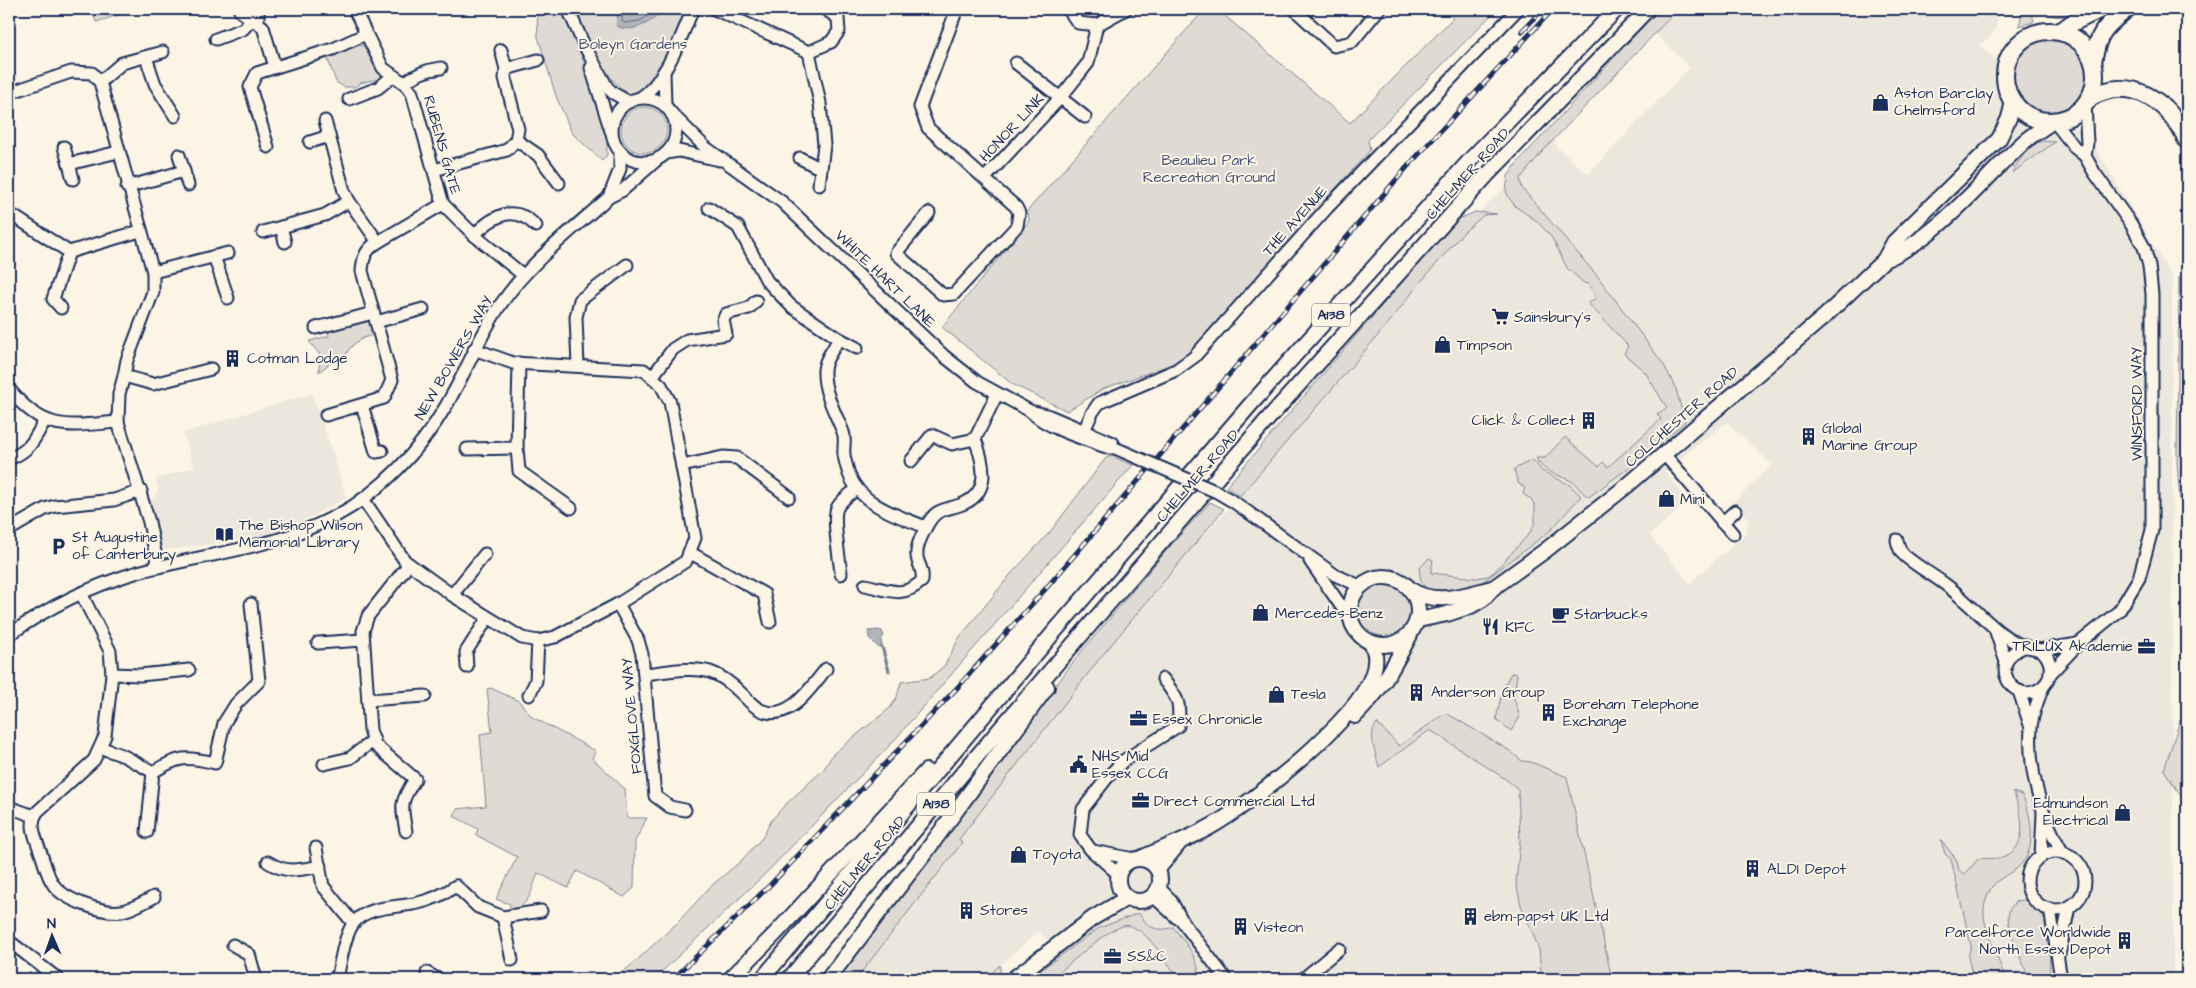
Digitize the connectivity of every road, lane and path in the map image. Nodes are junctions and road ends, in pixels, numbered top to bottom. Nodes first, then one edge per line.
1 (354, 9) edge
2 (568, 9) edge
3 (693, 9) edge
4 (714, 9) edge
5 (825, 9) edge
6 (957, 9) edge
7 (1068, 9) edge
8 (1126, 9) edge
9 (1294, 9) edge
10 (1379, 9) edge
11 (1518, 9) edge
12 (1617, 9) edge
13 (1648, 9) edge
14 (2101, 9) edge
15 (2127, 9) edge
16 (240, 11) dead end
17 (256, 17) edge
18 (1097, 25) junction
19 (2060, 32) junction
20 (366, 34) junction
21 (216, 39) dead end
22 (583, 43) junction
23 (501, 50) dead end
24 (163, 52) dead end
25 (809, 52) junction
26 (146, 57) junction
27 (538, 60) dead end
28 (2093, 62) junction
29 (1016, 63) dead end
30 (275, 67) junction
31 (441, 68) dead end
32 (506, 69) junction
33 (664, 72) junction
34 (393, 76) junction
35 (100, 82) junction
36 (404, 83) junction
37 (9, 92) edge
38 (1061, 97) junction
39 (349, 99) dead end
40 (634, 100) junction
41 (2012, 102) junction
42 (2086, 102) junction
43 (668, 109) junction
44 (175, 116) dead end
45 (1085, 117) dead end
46 (325, 121) dead end
47 (2053, 121) junction
48 (613, 135) junction
49 (329, 136) junction
50 (516, 140) junction
51 (2187, 141) edge
52 (310, 142) dead end
53 (64, 147) dead end
54 (268, 147) dead end
55 (620, 151) junction
56 (118, 152) junction
57 (179, 155) dead end
58 (663, 156) junction
59 (2086, 156) junction
60 (800, 158) dead end
61 (724, 161) junction
62 (69, 164) junction
63 (821, 169) junction
64 (434, 170) junction
65 (184, 171) junction
66 (985, 178) junction
67 (73, 179) dead end
68 (559, 183) dead end
69 (188, 185) dead end
70 (819, 185) dead end
71 (127, 187) junction
72 (609, 197) junction
73 (349, 201) junction
74 (443, 204) junction
75 (708, 208) dead end
76 (9, 213) edge
77 (929, 213) dead end
78 (536, 226) dead end
79 (280, 227) junction
80 (140, 231) junction
81 (263, 232) dead end
82 (474, 235) junction
83 (285, 242) dead end
84 (378, 242) junction
85 (69, 252) junction
86 (228, 253) dead end
87 (214, 256) junction
88 (1884, 260) junction
89 (627, 265) dead end
90 (153, 272) junction
91 (523, 275) junction
92 (53, 298) junction
93 (228, 298) dead end
94 (41, 301) dead end
95 (756, 301) dead end
96 (61, 308) dead end
97 (423, 309) dead end
98 (375, 317) junction
99 (316, 328) dead end
100 (838, 338) junction
101 (857, 348) dead end
102 (474, 349) junction
103 (519, 363) junction
104 (578, 366) junction
105 (212, 369) dead end
106 (124, 376) junction
107 (652, 377) junction
108 (9, 389) edge
109 (997, 394) junction
110 (362, 405) junction
111 (1030, 411) junction
112 (326, 416) dead end
113 (45, 420) junction
114 (118, 422) junction
115 (1084, 431) junction
116 (974, 439) junction
117 (517, 448) junction
118 (1115, 448) junction
119 (467, 449) dead end
120 (382, 451) dead end
121 (1664, 454) junction
122 (9, 459) edge
123 (911, 461) dead end
124 (682, 466) junction
125 (857, 489) junction
126 (141, 491) junction
127 (789, 497) dead end
128 (363, 499) junction
129 (571, 508) dead end
130 (1735, 511) dead end
131 (1722, 523) junction
132 (926, 527) junction
133 (9, 530) edge
134 (1733, 534) dead end
135 (1897, 540) dead end
136 (689, 552) junction
137 (485, 554) dead end
138 (1306, 555) junction
139 (409, 564) junction
140 (158, 567) junction
141 (841, 574) dead end
142 (865, 585) dead end
143 (1360, 586) junction
144 (1493, 588) junction
145 (1411, 590) junction
146 (81, 593) junction
147 (452, 595) junction
148 (251, 604) dead end
149 (618, 604) junction
150 (487, 618) junction
151 (1350, 619) junction
152 (1418, 620) junction
153 (770, 622) dead end
154 (1994, 628) junction
155 (1085, 630) junction
156 (1055, 631) junction
157 (1410, 634) junction
158 (9, 635) edge
159 (363, 640) junction
160 (538, 641) junction
161 (318, 643) dead end
162 (1371, 643) junction
163 (2078, 644) junction
164 (2024, 647) junction
165 (2040, 650) junction
166 (2006, 662) junction
167 (467, 667) dead end
168 (826, 669) dead end
169 (189, 670) dead end
170 (2050, 673) junction
171 (112, 674) junction
172 (644, 674) junction
173 (1163, 679) dead end
174 (2043, 687) junction
175 (2019, 691) junction
176 (529, 695) dead end
177 (425, 696) dead end
178 (368, 700) junction
179 (2031, 727) junction
180 (1325, 738) junction
181 (374, 740) junction
182 (102, 748) junction
183 (324, 764) dead end
184 (153, 772) junction
185 (9, 807) edge
186 (685, 810) dead end
187 (2043, 811) junction
188 (34, 816) junction
189 (406, 831) dead end
190 (147, 832) dead end
191 (1182, 839) junction
192 (316, 848) dead end
193 (1091, 850) junction
194 (2063, 853) junction
195 (2041, 857) junction
196 (1137, 859) junction
197 (268, 862) dead end
198 (320, 866) junction
199 (1158, 870) junction
200 (1118, 880) junction
201 (1156, 892) junction
202 (154, 897) dead end
203 (1127, 898) junction
204 (2069, 907) junction
205 (2050, 909) junction
206 (541, 911) dead end
207 (503, 917) junction
208 (1093, 918) junction
209 (353, 923) junction
210 (9, 941) edge
211 (233, 945) dead end
212 (1340, 949) dead end
213 (2059, 958) junction
214 (512, 960) dead end
215 (427, 973) dead end
216 (58, 979) edge
217 (256, 979) edge
218 (337, 979) edge
219 (438, 979) edge
220 (730, 979) edge
221 (762, 979) edge
222 (788, 979) edge
223 (828, 979) edge
224 (1013, 979) edge
225 (1226, 979) edge
226 (1303, 979) edge
227 (2061, 979) edge

1 - 20 street, RUBENS GATE
2 - 22 street
3 - 33 street
4 - 25 street
5 - 25 street
6 - 66 street
7 - 18 street
8 - 18 street
9 - 10 street
11 - 115 street, THE AVENUE
12 - 156 main road, CHELMER ROAD / A138
13 - 155 main road, CHELMER ROAD / A138
14 - 19 highway
15 - 28 highway
16 - 17 street
17 - 21 street
17 - 30 street
18 - 38 street, HONOR LINK
19 - 28 highway
19 - 41 highway
20 - 30 street
20 - 34 street, RUBENS GATE
22 - 40 street
22 - 48 street
23 - 32 street
24 - 26 street
25 - 63 street
26 - 35 street
26 - 44 street
27 - 32 street
28 - 42 highway
29 - 38 street, HONOR LINK
30 - 54 street
31 - 36 street, RUBENS GATE
32 - 50 street
33 - 40 street
33 - 43 street
34 - 36 street, RUBENS GATE
34 - 39 street
35 - 37 street
35 - 56 street
36 - 64 street, RUBENS GATE
38 - 45 street, HONOR LINK
38 - 66 street, HONOR LINK
40 - 43 street
40 - 48 street
41 - 47 highway
41 - 88 main road, COLCHESTER ROAD
42 - 47 highway
42 - 51 highway
42 - 59 street, WINSFORD WAY
43 - 58 street
43 - 61 street, WHITE HART LANE
46 - 49 street
47 - 59 street, WINSFORD WAY
47 - 88 main road, COLCHESTER ROAD
48 - 55 street
49 - 52 street
49 - 73 street
50 - 64 street
50 - 68 street
53 - 62 street
55 - 58 street
55 - 72 street, NEW BOWERS WAY
56 - 62 street
56 - 71 street
57 - 65 street
58 - 61 street, WHITE HART LANE
58 - 72 street, NEW BOWERS WAY
59 - 163 street, WINSFORD WAY
60 - 63 street
61 - 109 street, WHITE HART LANE
62 - 67 street
63 - 70 street
64 - 74 street, RUBENS GATE
65 - 69 street
65 - 71 street
66 - 77 street
71 - 80 street
72 - 91 street, NEW BOWERS WAY
73 - 79 street
73 - 84 street
74 - 82 street, RUBENS GATE
74 - 84 street
75 - 100 street
76 - 85 street
78 - 82 street
79 - 81 street
79 - 83 street
80 - 85 street
80 - 90 street
82 - 91 street, RUBENS GATE
84 - 98 street
85 - 92 street
86 - 87 street
87 - 90 street
87 - 93 street
88 - 121 main road, COLCHESTER ROAD
89 - 104 street
90 - 106 street
91 - 102 street, NEW BOWERS WAY
92 - 94 street
92 - 96 street
95 - 107 street
97 - 98 street
98 - 99 street
98 - 110 street
100 - 101 street
100 - 125 street
102 - 103 street
102 - 128 street, NEW BOWERS WAY
103 - 104 street
103 - 117 street
104 - 107 street
105 - 106 street
106 - 114 street
107 - 124 street
108 - 113 street
109 - 111 street, WHITE HART LANE
109 - 116 street
110 - 112 street
110 - 120 street
111 - 115 street, WHITE HART LANE
111 - 118 street, WHITE HART LANE
113 - 114 street
113 - 122 street
114 - 126 street
115 - 118 street, WHITE HART LANE
116 - 123 street
116 - 132 street
117 - 119 street
117 - 129 street
118 - 138 street, WHITE HART LANE, bridge
121 - 131 street
121 - 144 main road, COLCHESTER ROAD
124 - 127 street
124 - 136 street
125 - 132 street
125 - 141 street
126 - 133 street
126 - 140 street
128 - 139 street
128 - 140 street, NEW BOWERS WAY
130 - 131 street
131 - 134 street
132 - 142 street
135 - 154 street, WINSFORD WAY
136 - 149 street
136 - 153 street
137 - 147 street
138 - 143 street, WHITE HART LANE
138 - 151 street, WHITE HART LANE
139 - 147 street
139 - 159 street
140 - 146 street, NEW BOWERS WAY
143 - 145 main road
143 - 151 main road
144 - 145 main road, COLCHESTER ROAD
144 - 152 main road, COLCHESTER ROAD
145 - 152 main road
146 - 158 street, NEW BOWERS WAY
146 - 171 street
147 - 150 street
148 - 184 street
149 - 160 street
149 - 172 street, FOXGLOVE WAY
150 - 160 street
150 - 167 street
151 - 162 main road
152 - 157 main road
154 - 164 street, WINSFORD WAY
154 - 166 street, WINSFORD WAY
155 - 222 main road, CHELMER ROAD / A138
155 - 223 main road, A138
156 - 220 main road
156 - 221 main road, CHELMER ROAD / A138
157 - 162 main road
157 - 180 main road
159 - 161 street
159 - 178 street
160 - 176 street
162 - 180 main road
163 - 165 street, WINSFORD WAY
163 - 170 street, WINSFORD WAY
164 - 165 street, WINSFORD WAY
164 - 166 street
165 - 170 street
166 - 175 street, WINSFORD WAY
168 - 172 street
169 - 171 street
170 - 174 street, WINSFORD WAY
171 - 182 street
172 - 186 street, FOXGLOVE WAY
173 - 193 street
174 - 175 street
174 - 179 street, WINSFORD WAY
175 - 179 street, WINSFORD WAY
177 - 178 street
178 - 181 street
179 - 187 street
180 - 191 main road
181 - 183 street
181 - 189 street
182 - 184 street
182 - 188 street
184 - 190 street
185 - 188 street
187 - 194 street
187 - 195 street
188 - 202 street
191 - 196 main road
191 - 199 main road
192 - 198 street
193 - 196 street
193 - 200 street
194 - 195 street
194 - 204 street
195 - 205 street
196 - 199 main road
196 - 200 main road
197 - 198 street
198 - 209 street
199 - 201 main road
200 - 203 main road
200 - 208 main road
201 - 203 main road
201 - 225 street
203 - 208 main road
204 - 205 street
204 - 213 street
205 - 213 street
206 - 207 street
207 - 209 street
207 - 214 street
208 - 224 main road
209 - 218 street
210 - 216 street
211 - 217 street
212 - 226 street
213 - 227 street
215 - 219 street

